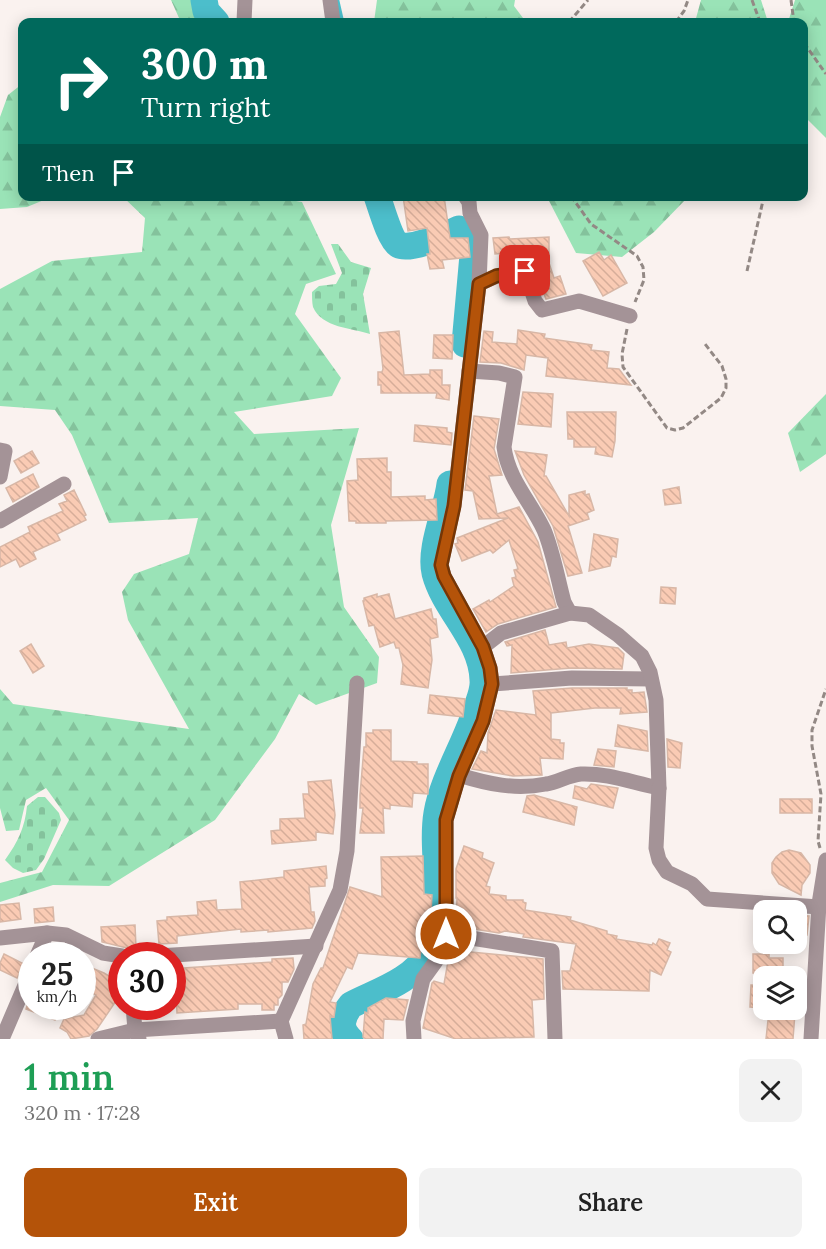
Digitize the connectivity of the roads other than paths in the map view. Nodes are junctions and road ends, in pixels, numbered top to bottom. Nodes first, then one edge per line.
1 (244, 0) edge
2 (330, 0) edge
3 (244, 18) edge
4 (332, 18) edge
5 (468, 201) edge
6 (479, 284) junction
7 (630, 316) road end
8 (469, 371) junction
9 (0, 450) edge
10 (0, 477) edge
11 (64, 484) dead end
12 (0, 521) edge
13 (570, 613) junction
14 (483, 647) junction
15 (651, 678) junction
16 (357, 683) dead end
17 (492, 684) junction
18 (459, 776) junction
19 (658, 788) junction
20 (825, 864) edge
21 (822, 905) edge
22 (47, 933) junction
23 (446, 934) junction
24 (0, 938) edge
25 (43, 942) edge
26 (316, 946) junction
27 (821, 948) edge
28 (186, 954) edge
29 (108, 955) edge
30 (18, 1002) edge
31 (135, 1020) edge
32 (280, 1021) junction
33 (819, 1021) edge
34 (137, 1035) edge
35 (2, 1039) edge
36 (98, 1039) edge
37 (286, 1039) edge
38 (414, 1039) edge
39 (555, 1039) edge
40 (811, 1039) edge

1 - 3 street
2 - 4 street
5 - 6 street
6 - 7 street
6 - 8 street
8 - 13 street
8 - 14 street
9 - 10 street
11 - 12 street
13 - 14 street
13 - 15 street
14 - 17 street
15 - 17 street
15 - 19 street
16 - 26 street
17 - 18 street
18 - 19 street
18 - 23 street
19 - 21 street
20 - 21 street
21 - 27 street
22 - 24 street
22 - 25 street
22 - 29 street
23 - 38 street
23 - 39 street
26 - 28 street
26 - 32 street
27 - 33 street
30 - 35 street
31 - 34 street
32 - 34 street
32 - 37 street
33 - 40 street
34 - 36 street

